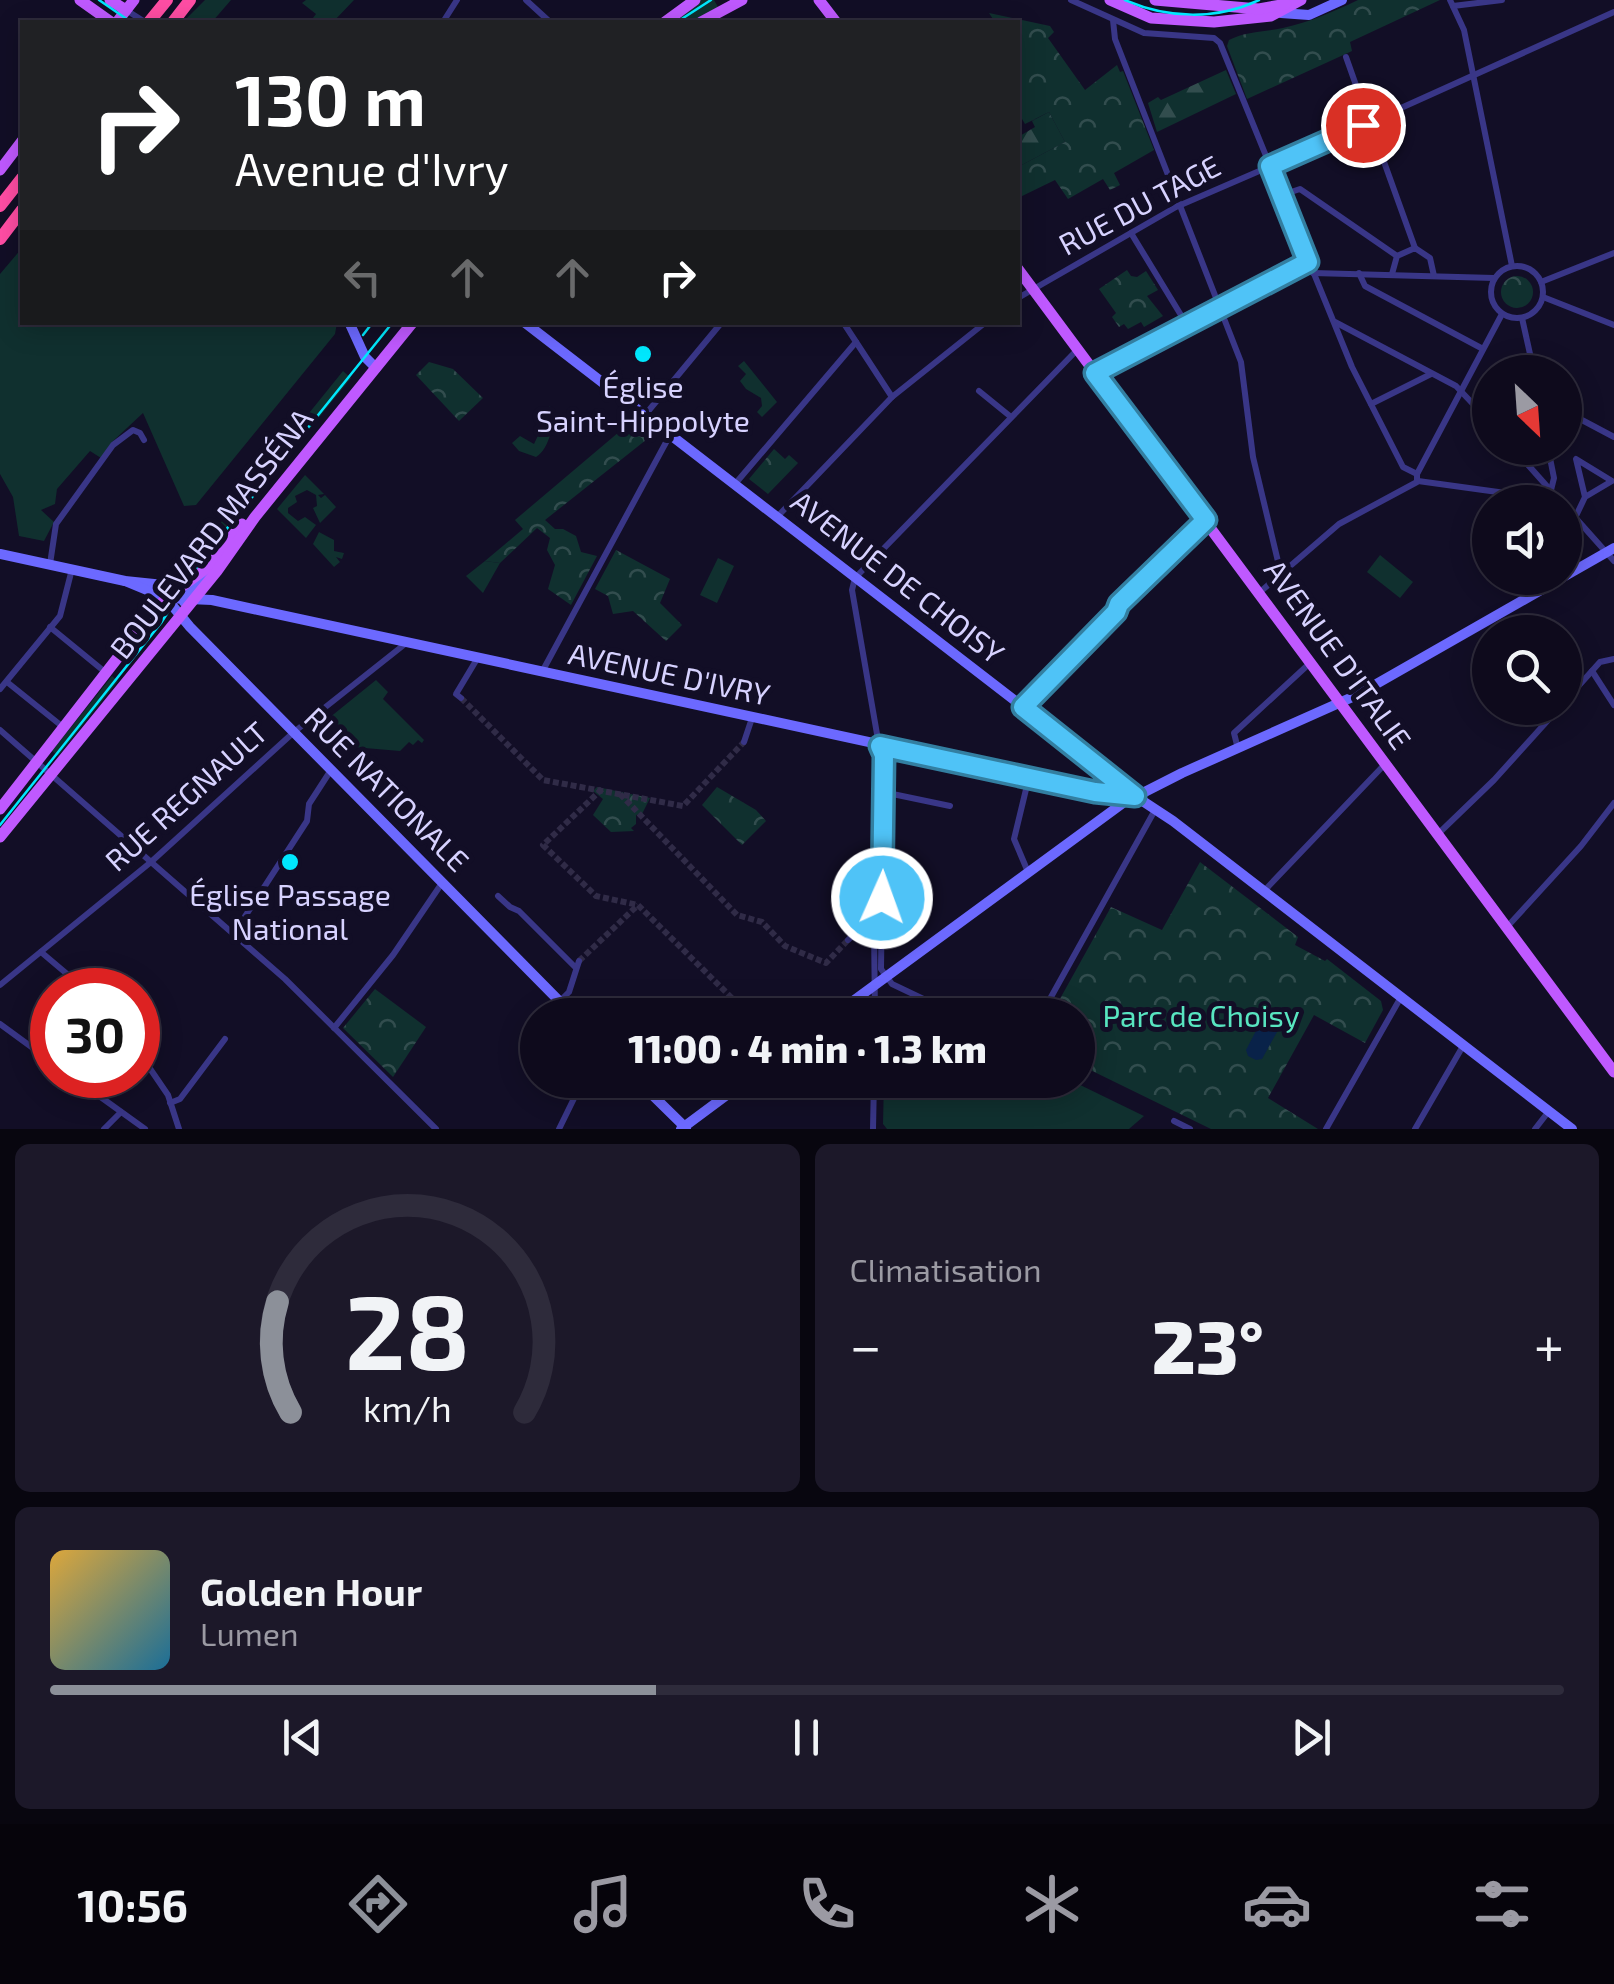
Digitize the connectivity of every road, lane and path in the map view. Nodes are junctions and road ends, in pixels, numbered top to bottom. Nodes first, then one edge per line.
1 (80, 0) edge
2 (110, 0) edge
3 (167, 0) edge
4 (198, 0) edge
5 (526, 0) edge
6 (673, 0) edge
7 (695, 0) edge
8 (742, 0) edge
9 (819, 0) edge
10 (1071, 0) edge
11 (1110, 0) edge
12 (1300, 0) edge
13 (1342, 0) edge
14 (1502, 0) edge
15 (1163, 1) edge
16 (1236, 3) edge
17 (1452, 3) edge
18 (182, 12) edge
19 (1614, 12) edge
20 (1280, 13) junction
21 (677, 14) junction
22 (130, 17) edge
23 (548, 20) edge
24 (668, 20) edge
25 (705, 20) edge
26 (834, 20) edge
27 (1113, 20) junction
28 (1164, 20) junction
29 (1231, 20) junction
30 (1162, 34) junction
31 (1346, 57) dead end
32 (1473, 76) junction
33 (1381, 117) junction
34 (1367, 122) junction
35 (1374, 134) junction
36 (20, 143) edge
37 (2, 162) edge
38 (1270, 166) junction
39 (20, 181) edge
40 (1282, 195) junction
41 (1181, 205) junction
42 (0, 206) edge
43 (20, 213) edge
44 (1131, 233) junction
45 (0, 239) edge
46 (1415, 248) junction
47 (1614, 253) edge
48 (1398, 256) junction
49 (1308, 262) junction
50 (1512, 266) junction
51 (1020, 272) edge
52 (1312, 273) junction
53 (1358, 274) junction
54 (1392, 274) junction
55 (1434, 276) junction
56 (1494, 278) junction
57 (1541, 282) junction
58 (1032, 288) junction
59 (1020, 297) edge
60 (1542, 297) junction
61 (1221, 308) junction
62 (1502, 314) junction
63 (1522, 318) junction
64 (1334, 322) junction
65 (352, 325) edge
66 (401, 325) edge
67 (410, 325) edge
68 (528, 325) edge
69 (720, 325) edge
70 (845, 325) edge
71 (982, 325) edge
72 (1187, 325) junction
73 (1614, 325) edge
74 (856, 342) junction
75 (1484, 349) junction
76 (1076, 350) junction
77 (1530, 355) edge
78 (373, 366) junction
79 (1095, 373) junction
80 (1432, 374) junction
81 (1462, 390) junction
82 (979, 391) dead end
83 (892, 397) junction
84 (1472, 401) edge
85 (1371, 404) junction
86 (644, 416) junction
87 (1011, 417) junction
88 (1582, 420) edge
89 (670, 435) junction
90 (1614, 437) edge
91 (144, 440) dead end
92 (1528, 465) edge
93 (1414, 480) junction
94 (734, 484) junction
95 (1546, 485) edge
96 (1472, 488) edge
97 (1585, 498) junction
98 (1582, 504) edge
99 (777, 517) junction
100 (1206, 520) junction
101 (1582, 525) edge
102 (0, 554) edge
103 (1612, 554) edge
104 (50, 565) junction
105 (1582, 568) edge
106 (72, 570) junction
107 (1282, 574) junction
108 (856, 578) junction
109 (125, 581) junction
110 (1260, 592) junction
111 (187, 595) junction
112 (1532, 595) edge
113 (166, 598) junction
114 (178, 614) junction
115 (50, 627) junction
116 (405, 644) junction
117 (1614, 658) edge
118 (477, 659) junction
119 (1311, 662) junction
120 (1592, 671) junction
121 (105, 672) junction
122 (541, 673) junction
123 (6, 682) junction
124 (1582, 682) edge
125 (0, 689) edge
126 (461, 698) dead end
127 (1342, 703) junction
128 (1614, 704) edge
129 (1023, 707) junction
130 (752, 718) junction
131 (1544, 725) edge
132 (64, 728) junction
133 (0, 730) edge
134 (294, 732) junction
135 (744, 742) tunnel mouth
136 (880, 746) junction
137 (1238, 748) junction
138 (1386, 763) junction
139 (36, 764) junction
140 (331, 770) junction
141 (49, 776) junction
142 (1028, 777) junction
143 (883, 792) junction
144 (1135, 796) junction
145 (1614, 803) edge
146 (950, 806) dead end
147 (0, 809) edge
148 (1155, 810) junction
149 (1438, 834) junction
150 (0, 837) edge
151 (151, 862) junction
152 (1028, 872) junction
153 (442, 884) junction
154 (1263, 892) junction
155 (498, 896) dead end
156 (1507, 927) junction
157 (878, 928) junction
158 (233, 935) junction
159 (848, 940) tunnel mouth
160 (41, 952) junction
161 (60, 968) edge
162 (886, 978) junction
163 (0, 985) edge
164 (874, 986) junction
165 (1400, 997) junction
166 (556, 998) edge
167 (564, 998) edge
168 (857, 998) edge
169 (874, 998) edge
170 (921, 998) edge
171 (1051, 998) edge
172 (0, 1024) edge
173 (334, 1028) junction
174 (225, 1039) dead end
175 (1463, 1045) junction
176 (30, 1046) edge
177 (1614, 1072) edge
178 (160, 1087) edge
179 (102, 1098) edge
180 (574, 1098) edge
181 (655, 1098) edge
182 (723, 1098) edge
183 (874, 1098) edge
184 (170, 1103) junction
185 (1549, 1111) junction
186 (121, 1112) junction
187 (1174, 1121) dead end
188 (684, 1128) edge
189 (104, 1129) edge
190 (145, 1129) edge
191 (179, 1129) edge
192 (436, 1129) edge
193 (559, 1129) edge
194 (873, 1129) edge
195 (1190, 1129) edge
196 (1326, 1129) edge
197 (1415, 1129) edge
198 (1534, 1129) edge
199 (1572, 1129) edge

1 - 22 main road
2 - 22 main road
3 - 22 highway
4 - 18 highway
5 - 23 street
6 - 21 street
7 - 21 main road
8 - 25 main road
9 - 26 main road
10 - 27 street
11 - 28 main road
12 - 16 main road
12 - 20 main road
13 - 20 main road
14 - 17 street
15 - 16 main road
15 - 28 street
16 - 29 street
17 - 32 street
19 - 32 street
20 - 29 main road
21 - 24 main road
27 - 30 street
27 - 41 street
28 - 29 main road
28 - 30 street
30 - 38 street
31 - 34 street
32 - 33 street
32 - 50 street
33 - 34 street
33 - 35 street
34 - 35 street
34 - 38 street, RUE DU TAGE
35 - 46 street
36 - 37 main road
38 - 40 street
38 - 41 street, RUE DU TAGE
39 - 42 highway
40 - 48 street
40 - 49 street
41 - 44 street, RUE DU TAGE
41 - 61 street
43 - 45 highway
44 - 58 street, RUE DU TAGE
44 - 72 street
46 - 48 street
46 - 55 street
47 - 57 street
48 - 54 street
49 - 52 street
49 - 61 street
50 - 56 street
50 - 57 street
51 - 58 main road, AVENUE D'ITALIE
52 - 53 street
52 - 64 street
53 - 54 street
53 - 75 street
54 - 55 street
55 - 56 street
56 - 62 street
57 - 60 street
58 - 59 street, RUE DU TAGE
58 - 76 main road, AVENUE D'ITALIE
60 - 63 street
60 - 73 street
61 - 72 street
61 - 107 street
62 - 63 street
62 - 75 street
63 - 77 street
64 - 80 street
64 - 85 street
65 - 78 main road
66 - 78 main road, BOULEVARD MASSÉNA
67 - 78 main road, BOULEVARD MASSÉNA
68 - 86 main road, AVENUE DE CHOISY
69 - 86 street
70 - 74 street
71 - 83 street
72 - 79 street
74 - 83 street
74 - 94 street
75 - 81 street
76 - 79 main road, AVENUE D'ITALIE
76 - 87 street
78 - 111 main road, BOULEVARD MASSÉNA
78 - 111 main road, BOULEVARD MASSÉNA
79 - 100 main road, AVENUE D'ITALIE
80 - 81 street
80 - 85 street
81 - 84 street
81 - 93 street
82 - 87 street
83 - 99 street
85 - 93 street
86 - 89 main road, AVENUE DE CHOISY
87 - 108 street
88 - 90 street
89 - 94 main road, AVENUE DE CHOISY
89 - 122 street
91 - 104 street
92 - 95 street
93 - 96 street
93 - 107 street
94 - 99 main road, AVENUE DE CHOISY
97 - 97 street
97 - 98 street
99 - 108 main road, AVENUE DE CHOISY
100 - 110 main road, AVENUE D'ITALIE
100 - 129 street
101 - 103 street
102 - 104 main road
103 - 105 main road
104 - 106 main road
106 - 109 main road
106 - 115 street
107 - 110 street
108 - 129 main road, AVENUE DE CHOISY
108 - 136 street
109 - 111 main road, AVENUE D'IVRY
109 - 113 main road
110 - 119 main road, AVENUE D'ITALIE
111 - 113 main road, BOULEVARD MASSÉNA
111 - 114 main road, BOULEVARD MASSÉNA
111 - 116 main road, AVENUE D'IVRY
112 - 127 main road
113 - 114 main road, RUE NATIONALE
113 - 121 main road, BOULEVARD MASSÉNA
114 - 134 main road, RUE NATIONALE
114 - 141 main road, BOULEVARD MASSÉNA
115 - 121 street
115 - 123 street
116 - 118 main road, AVENUE D'IVRY
116 - 134 street, RUE REGNAULT
117 - 120 street
118 - 122 main road, AVENUE D'IVRY
118 - 126 street
119 - 127 main road, AVENUE D'ITALIE
119 - 137 street
120 - 124 street
120 - 128 street
121 - 132 main road, BOULEVARD MASSÉNA
122 - 130 main road, AVENUE D'IVRY
123 - 125 street
123 - 132 street
127 - 137 main road
127 - 138 main road, AVENUE D'ITALIE
129 - 144 main road, AVENUE DE CHOISY
130 - 135 street
130 - 136 main road, AVENUE D'IVRY
131 - 149 street
132 - 139 main road, BOULEVARD MASSÉNA
133 - 139 street
134 - 140 main road, RUE NATIONALE
134 - 151 street, RUE REGNAULT
136 - 142 main road, AVENUE D'IVRY
136 - 143 street
137 - 144 main road
138 - 149 main road, AVENUE D'ITALIE
138 - 154 street
139 - 141 street
139 - 147 main road, BOULEVARD MASSÉNA
140 - 153 main road, RUE NATIONALE
140 - 158 street
141 - 150 main road, BOULEVARD MASSÉNA
141 - 151 street
142 - 144 main road, AVENUE D'IVRY
142 - 152 street
143 - 146 street
143 - 157 street
144 - 148 main road, AVENUE DE CHOISY
144 - 152 main road
145 - 156 street
148 - 154 main road, AVENUE DE CHOISY
148 - 171 street
149 - 156 main road, AVENUE D'ITALIE
151 - 158 street
151 - 160 street, RUE REGNAULT
152 - 162 main road
153 - 166 main road, RUE NATIONALE
153 - 173 street
154 - 165 main road, AVENUE DE CHOISY
155 - 167 street
156 - 177 main road, AVENUE D'ITALIE
157 - 159 street
157 - 162 street
157 - 164 street
158 - 173 street
160 - 161 street
160 - 163 street, RUE REGNAULT
162 - 164 main road
162 - 170 street
164 - 168 main road
164 - 169 street
165 - 175 main road, AVENUE DE CHOISY
165 - 196 street
172 - 176 street
173 - 192 street
174 - 184 street
175 - 185 main road, AVENUE DE CHOISY
175 - 197 street
178 - 184 street
179 - 186 street
180 - 193 street
181 - 188 main road
182 - 188 main road
183 - 194 street
184 - 191 street
185 - 198 street
185 - 199 main road, AVENUE DE CHOISY
186 - 189 street
186 - 190 street
187 - 195 street

